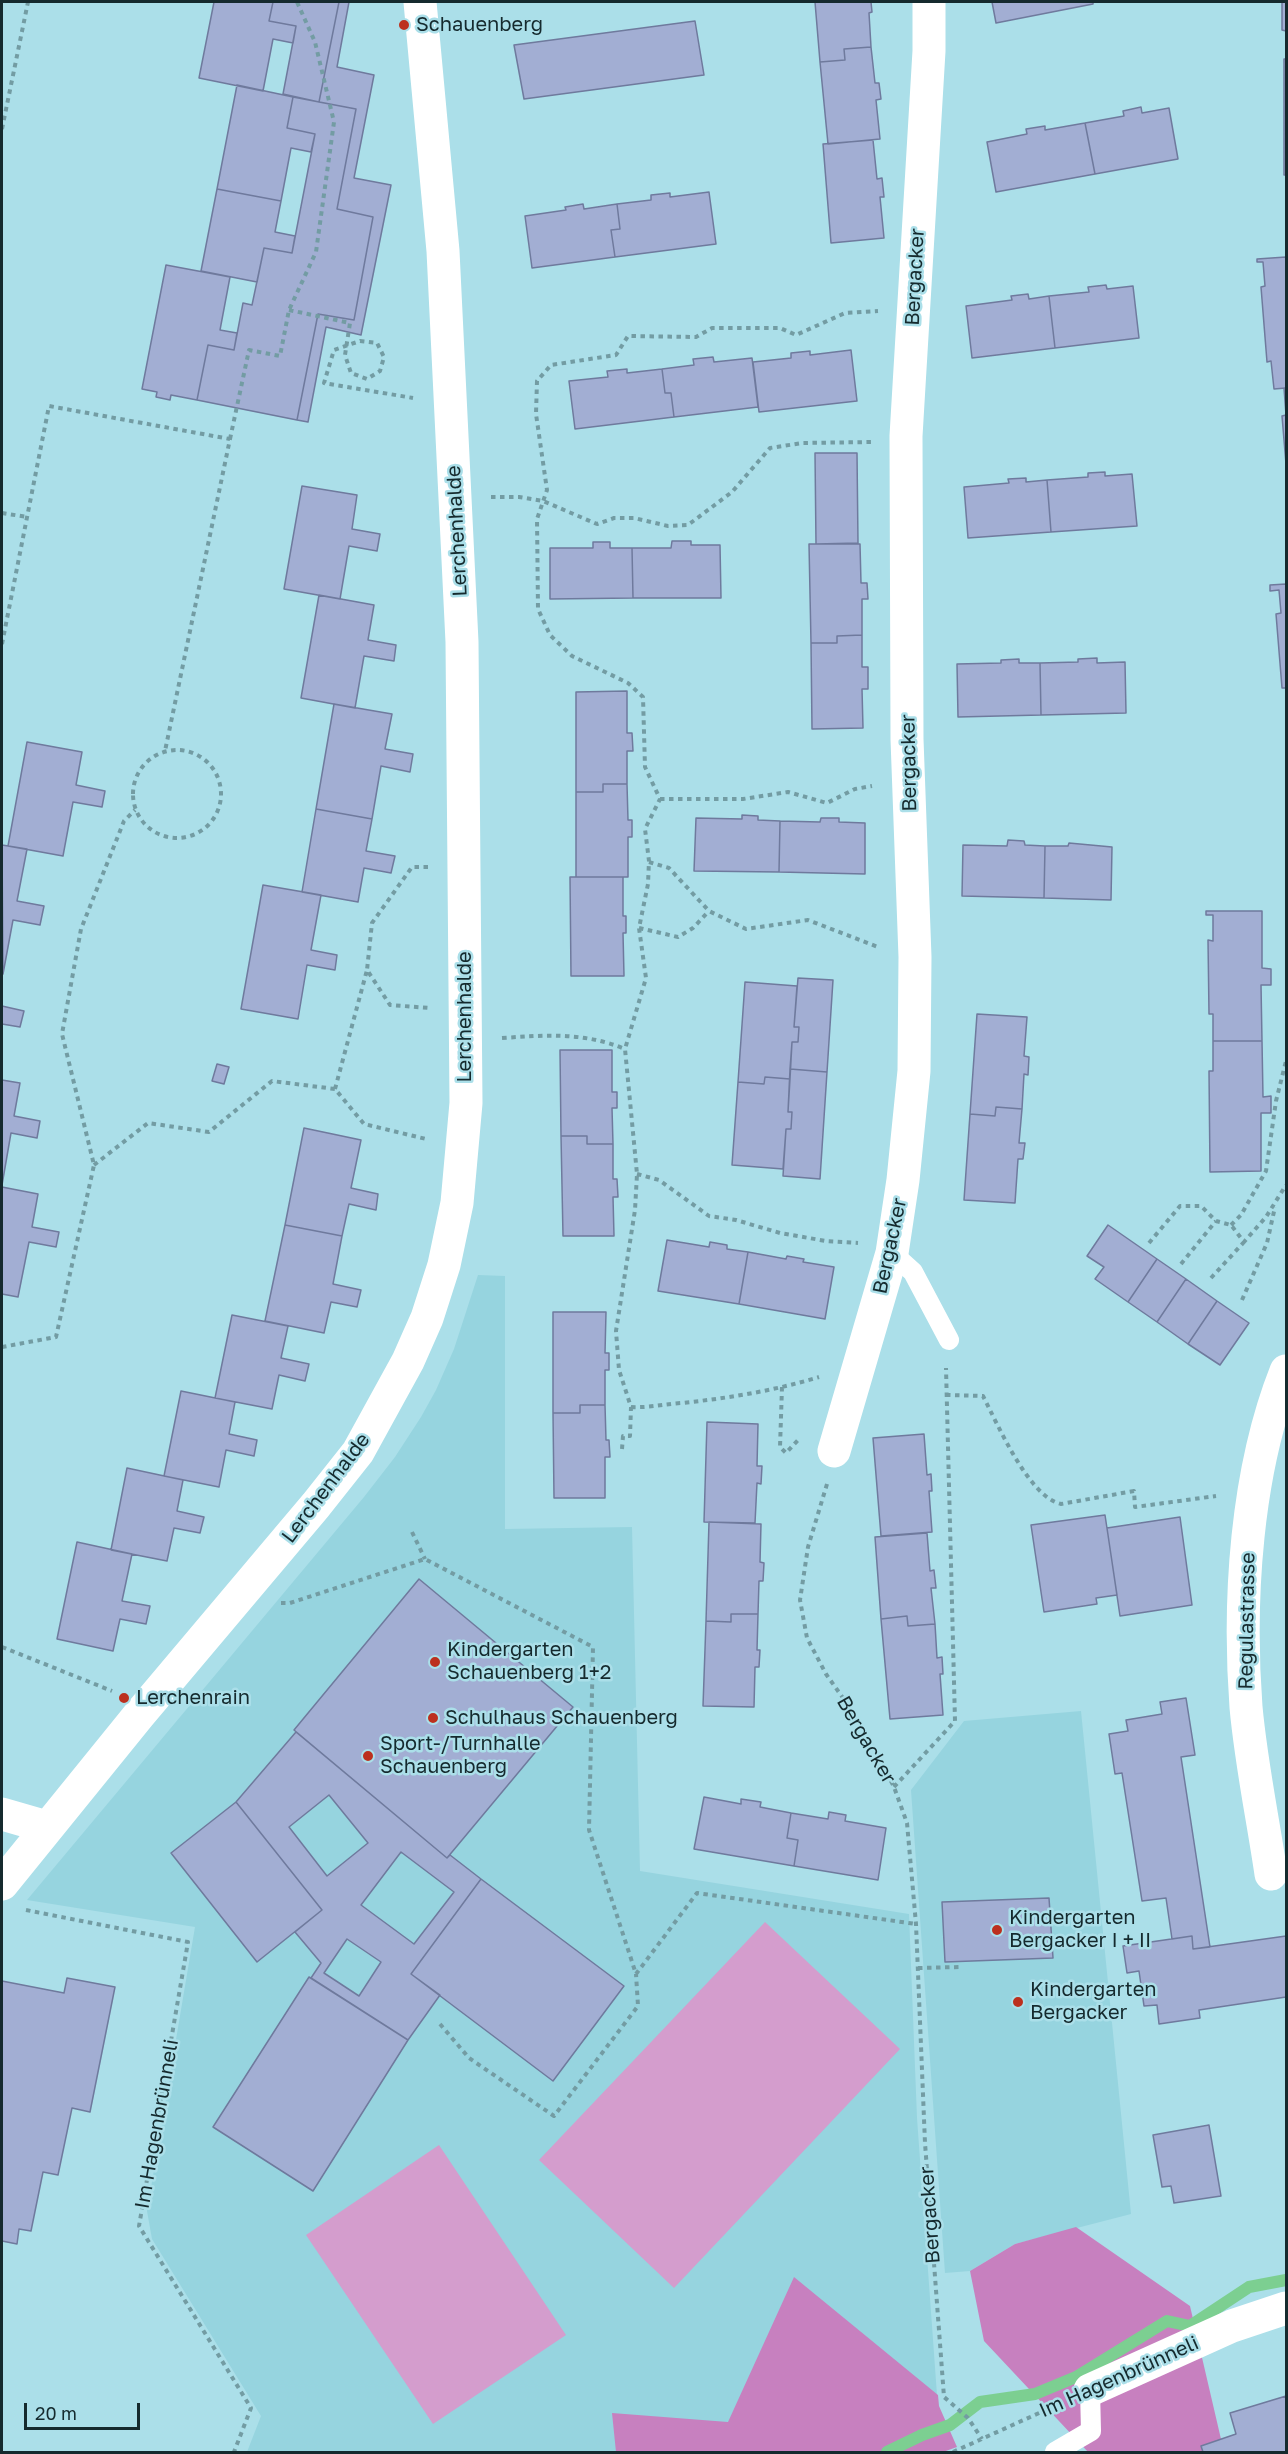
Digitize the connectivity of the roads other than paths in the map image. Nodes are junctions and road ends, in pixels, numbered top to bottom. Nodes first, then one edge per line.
1 (420, 2) edge
2 (929, 2) edge
3 (880, 1248) junction
4 (949, 1340) road end
5 (1287, 1371) edge
6 (834, 1451) road end
7 (2, 1814) edge
8 (47, 1827) junction
9 (1271, 1874) dead end
10 (10, 1896) edge
11 (1287, 2308) edge
12 (1090, 2390) joint
13 (1056, 2452) edge

1 - 8 street, Lerchenhalde
2 - 3 street, Bergacker
3 - 4 lane
3 - 6 street, Bergacker
5 - 9 street, Regulastrasse
7 - 8 street
8 - 10 street, Lerchenhalde
11 - 12 street, Im Hagenbrünneli
12 - 13 lane

